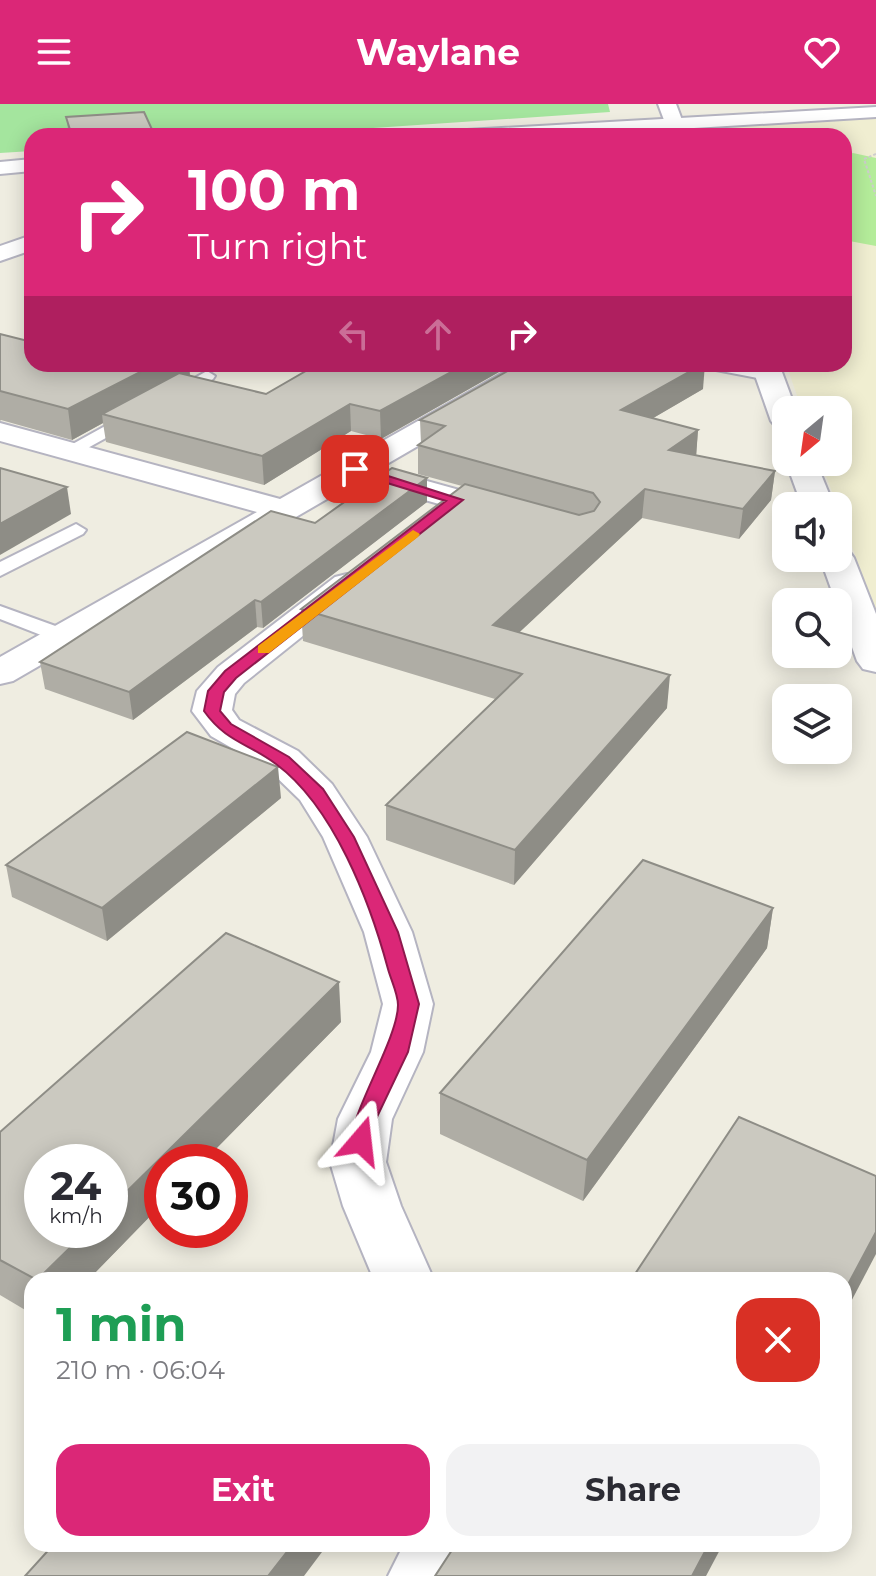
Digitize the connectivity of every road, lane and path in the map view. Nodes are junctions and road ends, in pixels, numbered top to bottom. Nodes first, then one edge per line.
1 (876, 112) edge
2 (674, 121) edge
3 (577, 128) edge
4 (876, 154) edge
5 (24, 166) edge
6 (0, 168) edge
7 (876, 196) edge
8 (24, 245) edge
9 (0, 254) edge
10 (525, 372) edge
11 (768, 372) edge
12 (207, 376) edge
13 (777, 396) edge
14 (0, 432) edge
15 (69, 451) junction
16 (355, 469) junction
17 (456, 500) junction
18 (284, 510) junction
19 (532, 520) edge
20 (419, 529) edge
21 (76, 530) dead end
22 (381, 558) edge
23 (0, 570) edge
24 (842, 572) edge
25 (0, 612) edge
26 (64, 637) junction
27 (876, 661) edge
28 (0, 673) edge
29 (401, 1272) edge
30 (439, 1552) edge
31 (423, 1576) edge

1 - 2 street
2 - 3 street
4 - 7 path
5 - 6 street
8 - 9 street
10 - 16 street
11 - 13 street
12 - 15 lane
14 - 15 street
15 - 18 street
16 - 17 street
16 - 18 street
17 - 19 street
17 - 20 street
18 - 26 street
21 - 23 lane
22 - 29 street
24 - 27 street
25 - 26 lane
26 - 28 street
30 - 31 street

